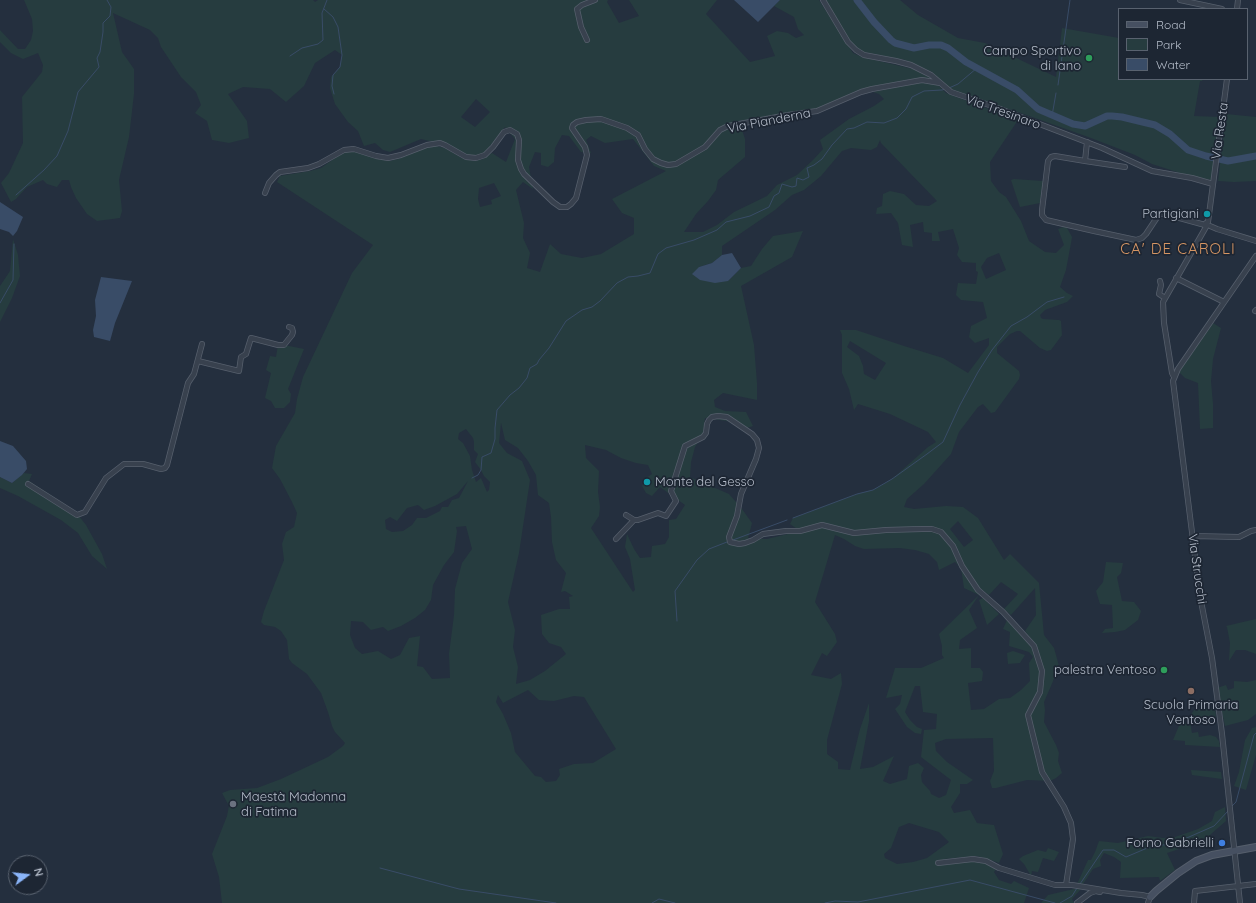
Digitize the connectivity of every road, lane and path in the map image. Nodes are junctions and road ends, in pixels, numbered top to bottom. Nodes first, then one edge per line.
1 (595, 0) edge
2 (823, 0) edge
3 (1180, 0) edge
4 (1196, 6) edge
5 (1213, 8) edge
6 (586, 40) dead end
7 (1227, 80) edge
8 (940, 83) junction
9 (1087, 142) junction
10 (1084, 160) junction
11 (1125, 167) dead end
12 (1214, 184) junction
13 (265, 192) dead end
14 (1207, 225) junction
15 (1256, 241) edge
16 (1256, 256) edge
17 (1176, 278) junction
18 (1160, 281) dead end
19 (1165, 298) junction
20 (1224, 302) junction
21 (289, 327) dead end
22 (202, 344) dead end
23 (198, 361) junction
24 (1174, 377) junction
25 (28, 484) dead end
26 (626, 515) dead end
27 (634, 520) junction
28 (1256, 530) edge
29 (1193, 536) junction
30 (616, 539) dead end
31 (1256, 847) edge
32 (1234, 851) junction
33 (938, 863) dead end
34 (1256, 884) edge
35 (1066, 885) junction
36 (1238, 886) junction
37 (1109, 891) junction
38 (1149, 900) edge
39 (1077, 903) edge
40 (1194, 903) edge
41 (1240, 903) edge

1 - 6 street
2 - 8 street, Via Tresinaro
3 - 4 street
4 - 5 street
7 - 12 street, Via Resta
8 - 9 street, Via Tresinaro
8 - 13 street, Via Pianderna
9 - 10 street
9 - 12 street, Via Tresinaro
10 - 11 street
10 - 14 street
12 - 14 street, Via Resta
14 - 15 street
14 - 17 street
16 - 20 street
17 - 19 street
17 - 20 street
18 - 19 street
19 - 24 street, Via Strucchi
20 - 24 street
21 - 23 street
22 - 23 street
23 - 25 street
24 - 29 street, Via Strucchi
26 - 27 street
27 - 30 street
27 - 35 street
28 - 29 street
29 - 32 street, Via Strucchi
31 - 32 street
32 - 36 street, Via Strucchi
32 - 38 street
33 - 35 street
34 - 36 street
35 - 37 street
36 - 40 street
36 - 41 street, Via Strucchi
37 - 38 street
37 - 39 street

